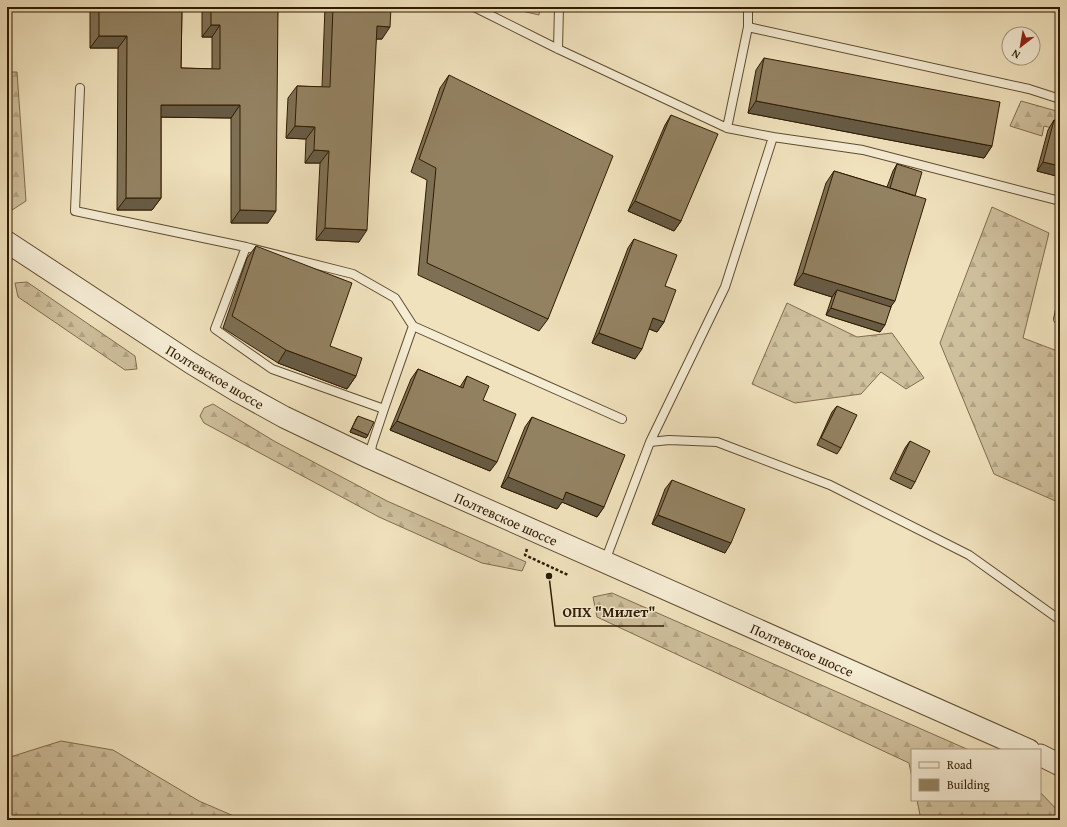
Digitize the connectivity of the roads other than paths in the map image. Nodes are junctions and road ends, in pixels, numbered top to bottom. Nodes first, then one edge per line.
1 (474, 7) edge
2 (559, 7) edge
3 (748, 7) edge
4 (748, 28) junction
5 (558, 49) junction
6 (80, 88) dead end
7 (1060, 99) edge
8 (727, 128) junction
9 (773, 137) junction
10 (1060, 201) edge
11 (7, 242) edge
12 (246, 247) junction
13 (1060, 310) edge
14 (1058, 319) dead end
15 (413, 326) junction
16 (384, 409) junction
17 (622, 419) dead end
18 (650, 442) junction
19 (370, 458) junction
20 (604, 562) junction
21 (1060, 620) edge
22 (1027, 749) edge
23 (1041, 756) edge
24 (1060, 765) edge

1 - 5 lane
2 - 5 lane
3 - 4 lane
4 - 7 lane
4 - 8 lane
5 - 8 lane
6 - 12 lane
8 - 9 lane
9 - 10 lane
9 - 18 lane
11 - 19 street, Полтевское шоссе
12 - 15 lane
12 - 16 lane
13 - 14 lane
15 - 16 lane
15 - 17 lane
16 - 19 lane
18 - 20 lane
18 - 21 lane
19 - 20 street, Полтевское шоссе
20 - 22 street, Полтевское шоссе
23 - 24 street

